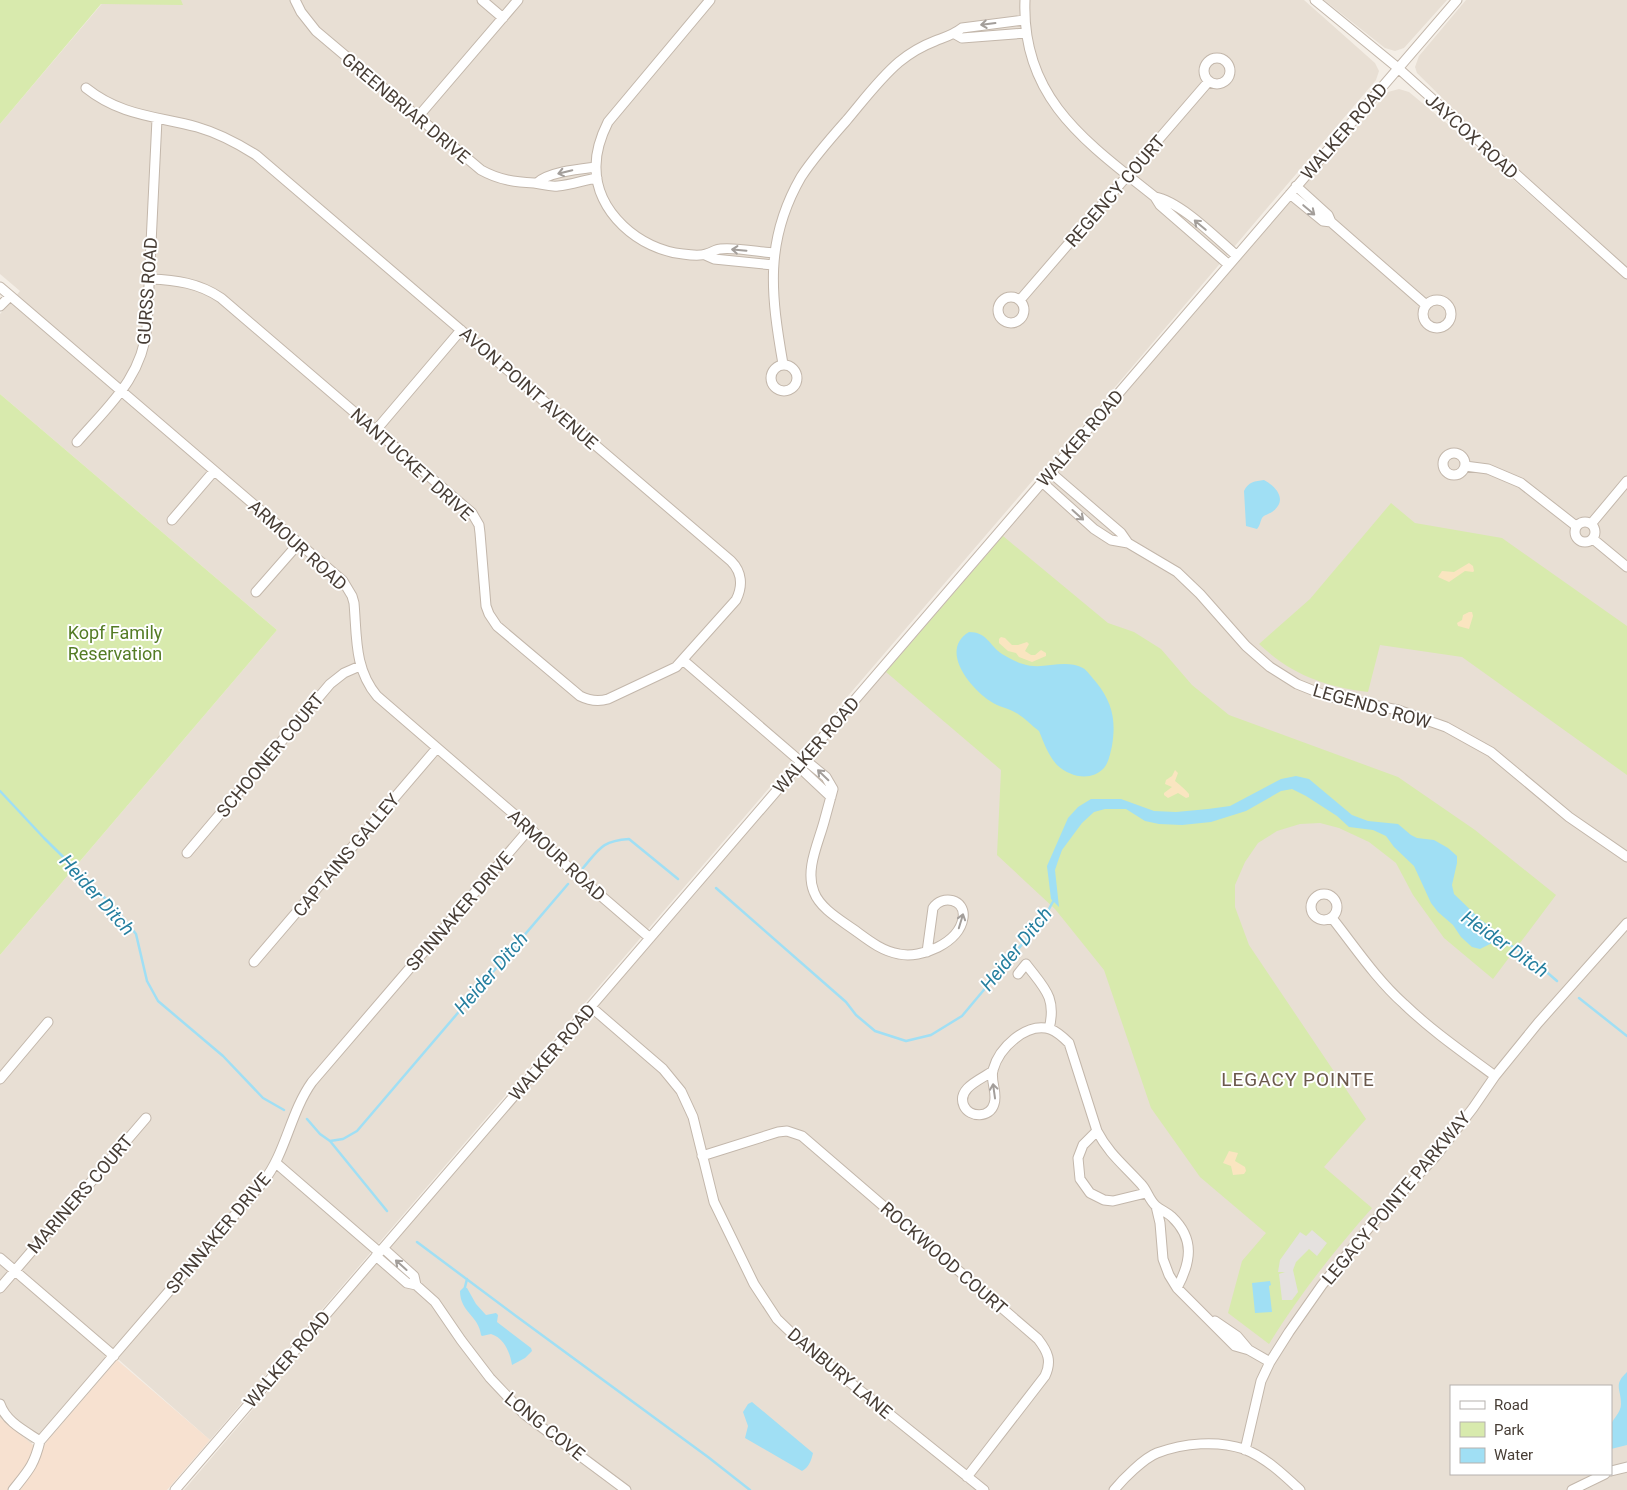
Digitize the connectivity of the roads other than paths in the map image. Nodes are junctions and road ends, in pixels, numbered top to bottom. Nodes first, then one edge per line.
1 (295, 0) edge
2 (482, 0) edge
3 (518, 0) edge
4 (710, 0) edge
5 (1025, 0) edge
6 (1315, 0) edge
7 (1458, 0) edge
8 (503, 18) junction
9 (1024, 20) junction
10 (1026, 33) junction
11 (955, 34) junction
12 (1398, 68) junction
13 (1209, 82) dead end
14 (86, 88) dead end
15 (417, 118) junction
16 (157, 119) junction
17 (596, 167) junction
18 (1128, 175) junction
19 (597, 178) junction
20 (537, 183) junction
21 (1293, 190) junction
22 (1155, 196) junction
23 (774, 254) junction
24 (705, 255) junction
25 (1237, 256) junction
26 (773, 265) junction
27 (1229, 265) junction
28 (1627, 274) edge
29 (150, 279) junction
30 (0, 287) edge
31 (10, 296) junction
32 (1020, 300) dead end
33 (1426, 304) dead end
34 (0, 306) edge
35 (461, 330) junction
36 (783, 364) dead end
37 (121, 391) junction
38 (376, 430) junction
39 (77, 442) dead end
40 (1465, 466) dead end
41 (214, 471) junction
42 (1050, 472) junction
43 (1627, 481) edge
44 (1042, 482) junction
45 (172, 520) dead end
46 (1591, 524) junction
47 (1576, 526) junction
48 (1593, 539) junction
49 (1128, 542) junction
50 (299, 543) junction
51 (1627, 567) edge
52 (256, 592) dead end
53 (684, 661) junction
54 (360, 666) junction
55 (437, 748) junction
56 (801, 762) junction
57 (530, 828) junction
58 (187, 853) dead end
59 (1627, 858) edge
60 (1332, 918) dead end
61 (1627, 923) edge
62 (650, 938) junction
63 (927, 952) junction
64 (254, 962) dead end
65 (1018, 974) dead end
66 (591, 1007) junction
67 (48, 1022) dead end
68 (1049, 1029) junction
69 (992, 1071) junction
70 (1495, 1076) junction
71 (0, 1079) edge
72 (146, 1118) dead end
73 (1096, 1130) junction
74 (702, 1156) junction
75 (276, 1164) junction
76 (1146, 1193) junction
77 (1156, 1206) junction
78 (379, 1252) junction
79 (0, 1258) edge
80 (14, 1270) junction
81 (0, 1288) edge
82 (1178, 1288) junction
83 (114, 1356) junction
84 (1270, 1362) junction
85 (0, 1404) edge
86 (40, 1441) junction
87 (1245, 1450) junction
88 (1627, 1467) edge
89 (1612, 1471) edge
90 (1603, 1475) edge
91 (967, 1477) junction
92 (13, 1490) edge
93 (175, 1490) edge
94 (626, 1490) edge
95 (984, 1490) edge
96 (1114, 1490) edge
97 (1300, 1490) edge
98 (1572, 1490) edge

1 - 15 street, GREENBRIAR DRIVE
2 - 8 street
3 - 8 street
4 - 17 street
5 - 9 street
6 - 12 street, JAYCOX ROAD
7 - 12 street, WALKER ROAD
8 - 15 street
9 - 10 street
9 -> 11 street
10 - 11 street
10 - 18 street
11 - 23 street
12 - 21 street, WALKER ROAD
12 - 28 street, JAYCOX ROAD
13 - 18 street, REGENCY COURT
14 - 16 street, AVON POINT AVENUE
15 - 20 street, GREENBRIAR DRIVE
16 - 29 street, GURSS ROAD
16 - 35 street, AVON POINT AVENUE
17 - 19 street
17 -> 20 street, GREENBRIAR DRIVE
18 - 22 street
18 - 32 street, REGENCY COURT
19 - 20 street, GREENBRIAR DRIVE
19 - 24 street
21 - 25 street, WALKER ROAD
21 - 33 street
25 -> 22 street
22 - 27 street
23 -> 24 street
23 - 26 street
24 - 26 street
25 - 27 street, WALKER ROAD
26 - 36 street
27 - 42 street, WALKER ROAD
29 - 37 street, GURSS ROAD
29 - 38 street, NANTUCKET DRIVE
30 - 31 street, ARMOUR ROAD
31 - 34 street
31 - 37 street, ARMOUR ROAD
35 - 38 street
35 - 53 street, AVON POINT AVENUE
37 - 39 street, GURSS ROAD
37 - 41 street, ARMOUR ROAD
38 - 53 street, NANTUCKET DRIVE
40 - 47 street
41 - 45 street
41 - 50 street, ARMOUR ROAD
42 - 44 street, WALKER ROAD
42 - 49 street, LEGENDS ROW
43 - 46 street
44 -> 49 street, LEGENDS ROW
44 - 56 street, WALKER ROAD
46 - 47 street
46 - 48 street
47 - 48 street
48 - 51 street
49 - 59 street, LEGENDS ROW
50 - 52 street
50 - 54 street, ARMOUR ROAD
53 - 56 street
54 - 55 street, ARMOUR ROAD
54 - 58 street, SCHOONER COURT
55 - 57 street, ARMOUR ROAD
55 - 64 street, CAPTAINS GALLEY
56 - 62 street, WALKER ROAD
56 - 63 street
57 - 62 street, ARMOUR ROAD
57 - 75 street, SPINNAKER DRIVE
60 - 70 street
61 - 70 street, LEGACY POINTE PARKWAY
62 - 66 street, WALKER ROAD
63 -> 63 street
65 - 68 street
66 - 74 street, DANBURY LANE
66 - 78 street, WALKER ROAD
67 - 71 street
68 - 69 street
68 - 73 street
69 -> 69 street
70 - 84 street, LEGACY POINTE PARKWAY
72 - 80 street, MARINERS COURT
73 - 76 street
73 - 76 street
74 - 91 street, DANBURY LANE
74 - 91 street, ROCKWOOD COURT
75 - 78 street, LONG COVE
75 - 83 street, SPINNAKER DRIVE
76 - 77 street
77 - 82 street
77 - 82 street
78 - 93 street, WALKER ROAD
78 - 94 street, LONG COVE
79 - 80 street
80 - 81 street, MARINERS COURT
80 - 83 street
82 - 84 street
83 - 86 street, SPINNAKER DRIVE
84 - 87 street, LEGACY POINTE PARKWAY
85 - 86 street
86 - 92 street
87 - 96 street
87 - 97 street
88 - 89 street
90 - 98 street
91 - 95 street, DANBURY LANE

